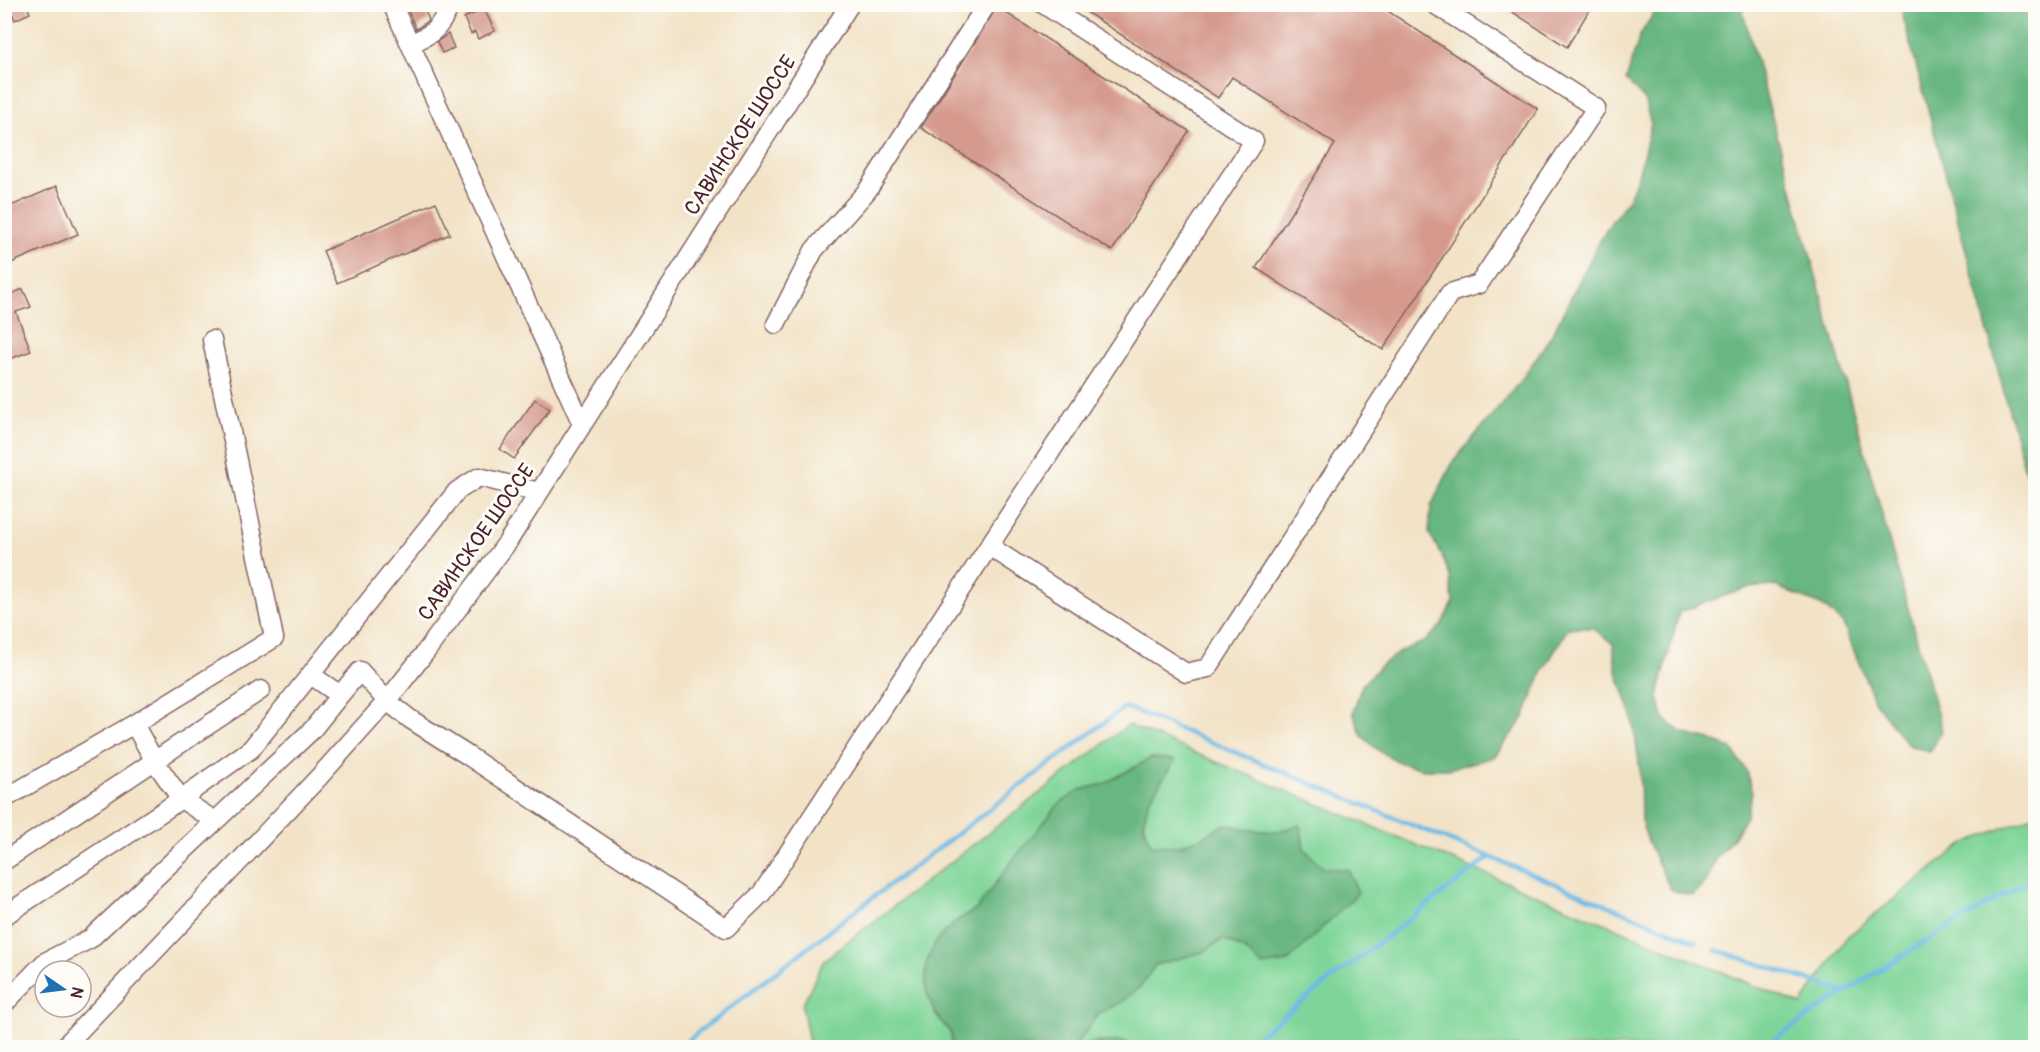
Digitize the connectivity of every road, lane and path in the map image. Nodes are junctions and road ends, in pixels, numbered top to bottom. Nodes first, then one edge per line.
1 (392, 4) edge
2 (451, 4) edge
3 (850, 4) edge
4 (987, 4) edge
5 (1043, 4) edge
6 (1434, 4) edge
7 (410, 44) junction
8 (776, 324) dead end
9 (212, 340) dead end
10 (582, 424) junction
11 (539, 492) junction
12 (989, 546) junction
13 (311, 675) junction
14 (261, 690) dead end
15 (340, 695) junction
16 (387, 701) junction
17 (134, 724) junction
18 (154, 760) junction
19 (4, 799) edge
20 (181, 799) junction
21 (215, 821) junction
22 (4, 861) edge
23 (4, 916) edge
24 (4, 1004) edge
25 (63, 1047) edge

1 - 7 street
2 - 7 street
3 - 10 street, САВИНСКОЕ ШОССЕ
4 - 8 street
5 - 12 street
6 - 12 street
7 - 10 street
9 - 17 street
10 - 11 street, САВИНСКОЕ ШОССЕ
11 - 13 street
11 - 16 street, САВИНСКОЕ ШОССЕ
12 - 16 street
13 - 15 street
13 - 20 street
14 - 18 street
15 - 16 street
15 - 21 street
16 - 25 street, САВИНСКОЕ ШОССЕ
17 - 18 street
17 - 19 street
18 - 20 street
18 - 22 street
20 - 21 street
20 - 23 street
21 - 24 street

